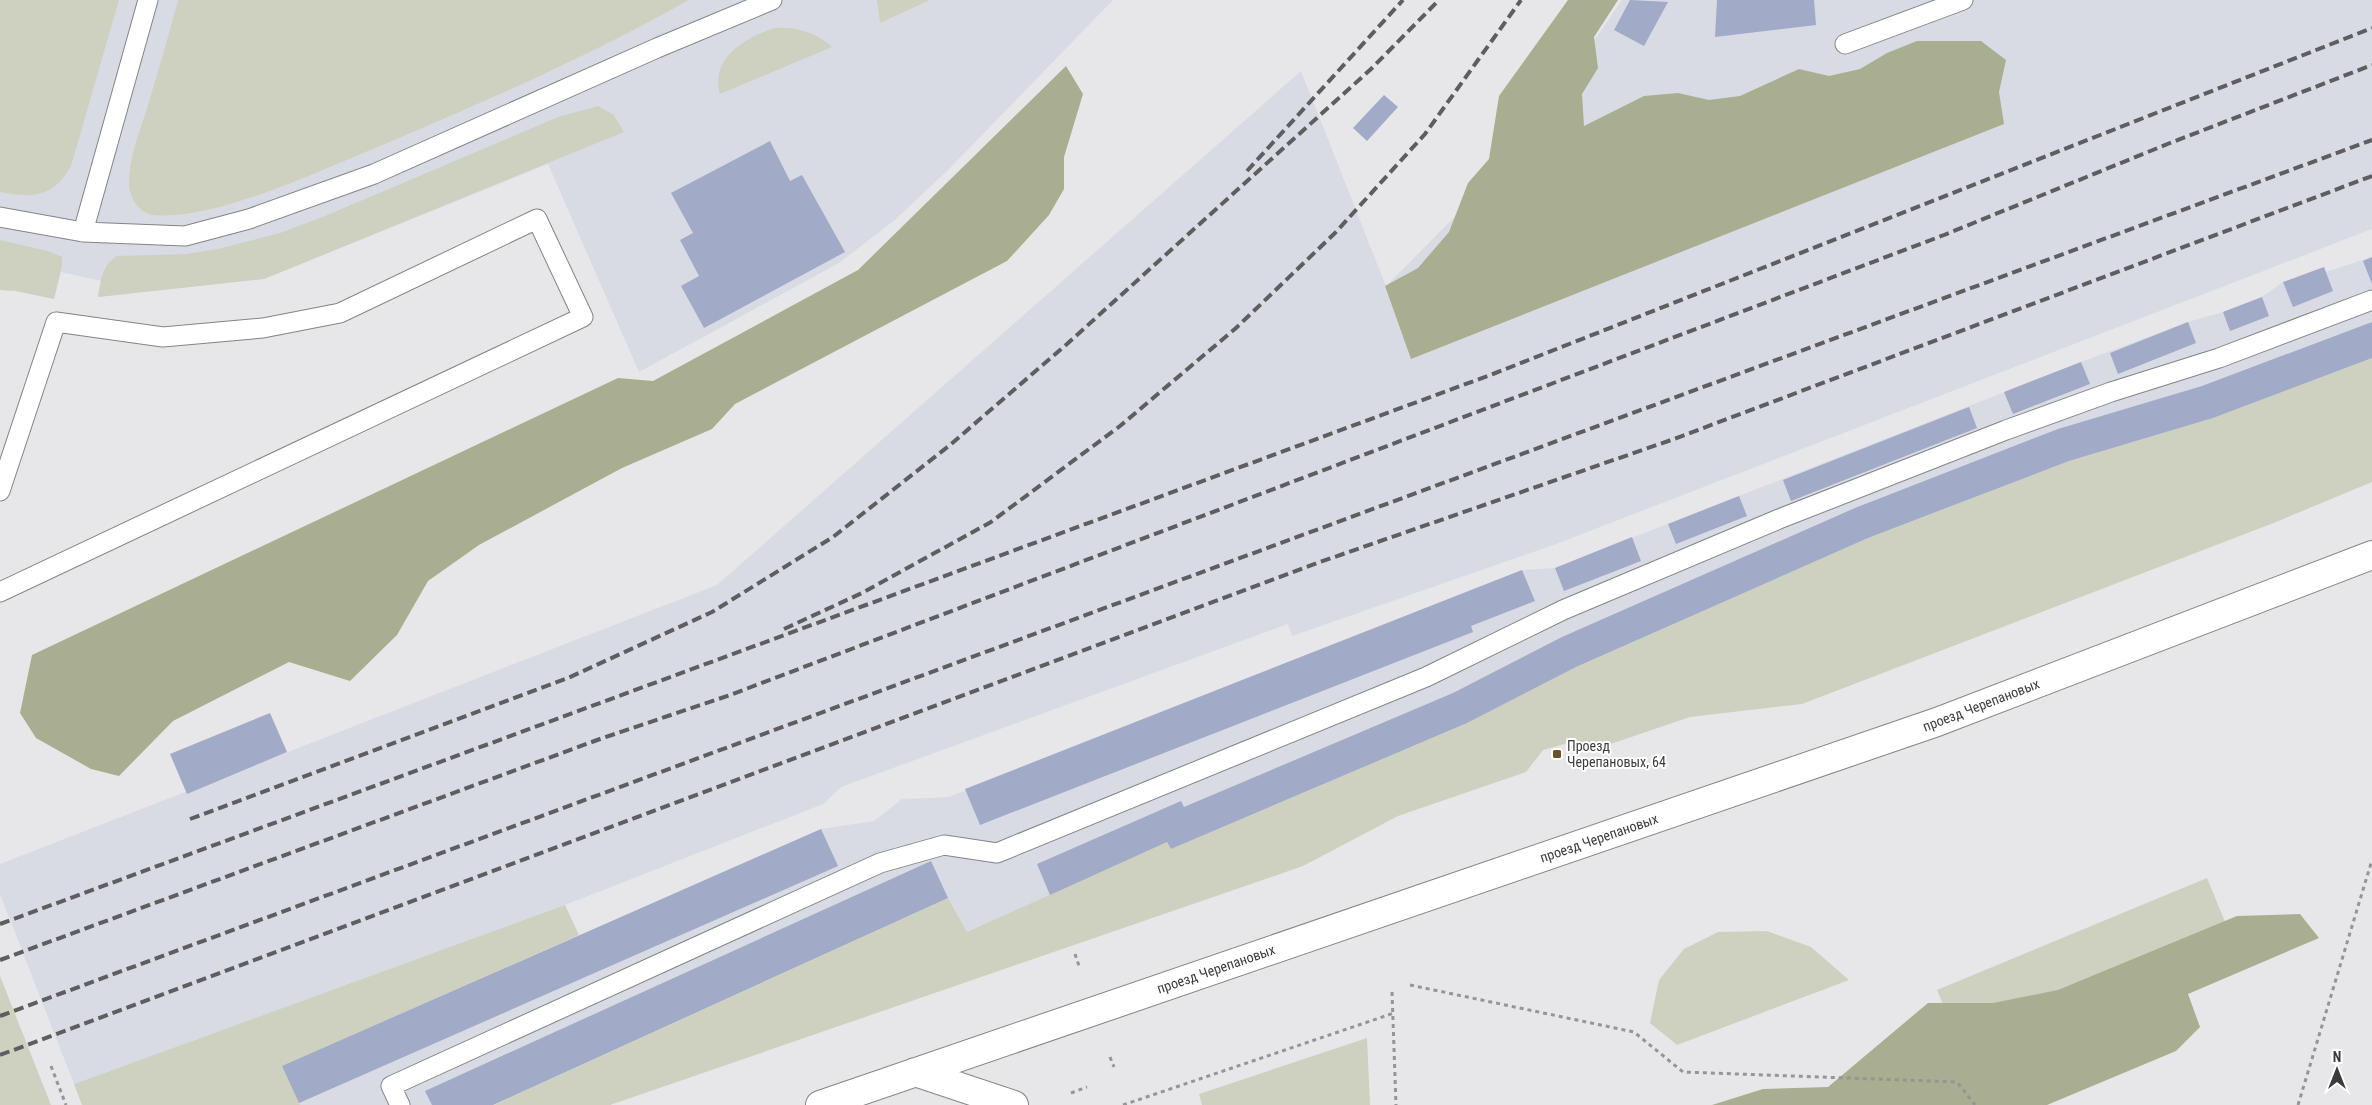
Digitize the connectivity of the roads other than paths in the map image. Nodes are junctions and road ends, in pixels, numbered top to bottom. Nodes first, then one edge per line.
1 (148, 0) edge
2 (772, 0) edge
3 (1963, 0) edge
4 (1846, 44) dead end
5 (0, 217) edge
6 (83, 232) junction
7 (2372, 300) edge
8 (0, 491) edge
9 (2372, 555) edge
10 (0, 592) edge
11 (915, 1072) junction
12 (400, 1105) edge
13 (820, 1105) edge
14 (1014, 1105) edge

1 - 6 lane
2 - 6 lane
3 - 4 lane
5 - 6 lane
7 - 12 lane
8 - 10 lane
9 - 11 street, проезд Черепановых
11 - 13 street, проезд Черепановых
11 - 14 street

